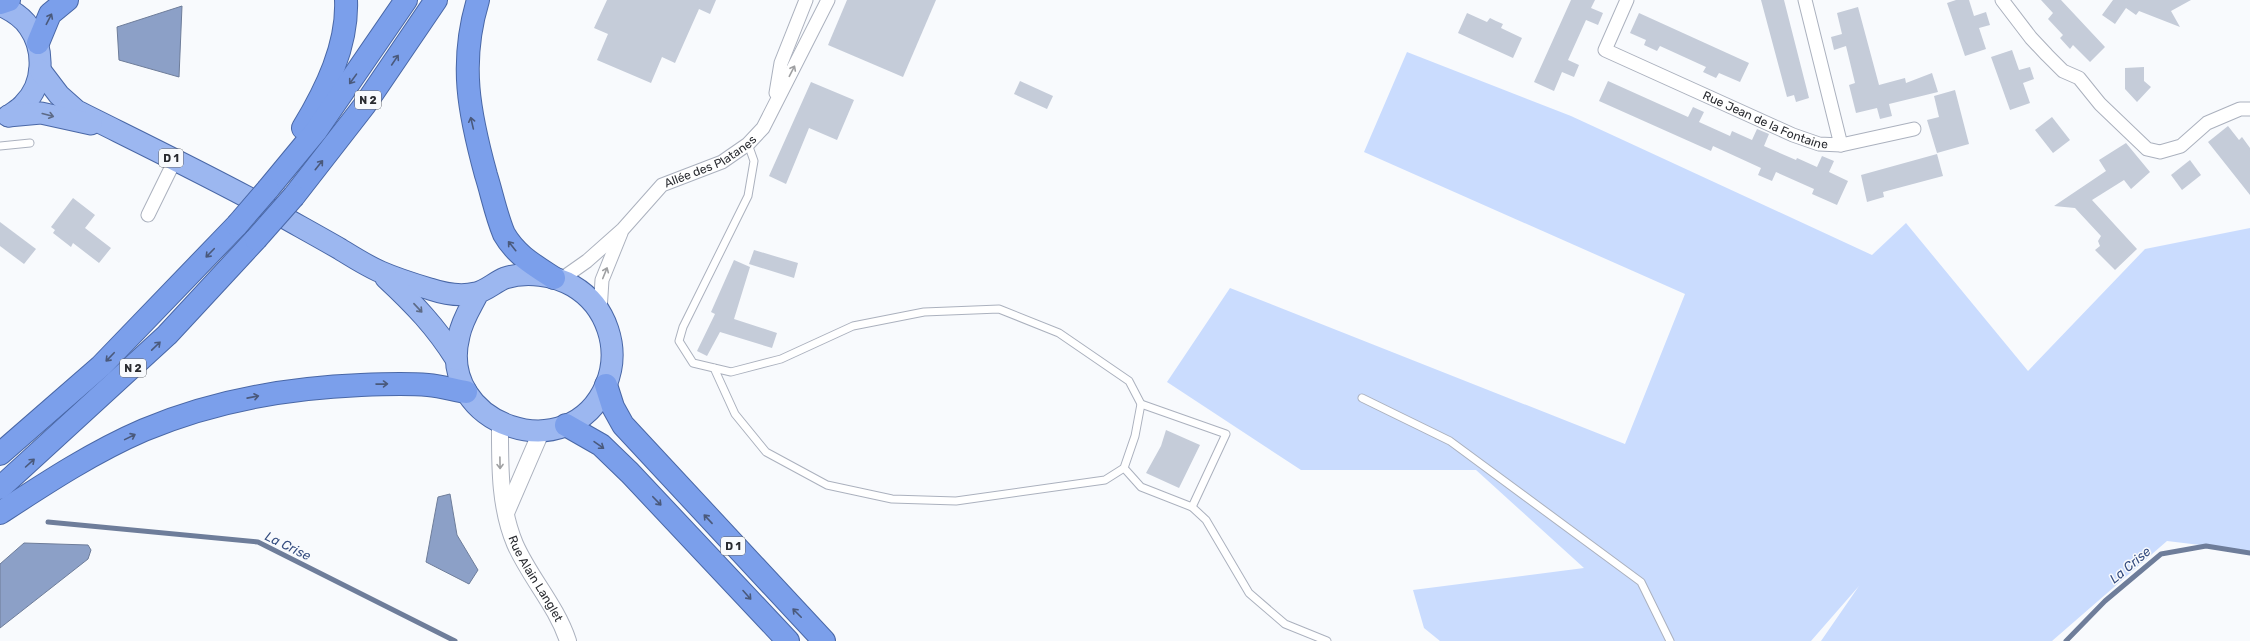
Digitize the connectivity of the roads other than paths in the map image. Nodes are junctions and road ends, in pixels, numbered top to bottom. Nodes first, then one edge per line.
1 (9, 0) edge
2 (67, 0) edge
3 (346, 0) edge
4 (406, 0) edge
5 (436, 0) edge
6 (478, 0) edge
7 (806, 0) edge
8 (828, 0) edge
9 (1627, 0) edge
10 (1805, 0) edge
11 (2002, 0) edge
12 (0, 4) edge
13 (38, 43) junction
14 (40, 70) junction
15 (774, 106) junction
16 (2250, 109) edge
17 (5, 118) edge
18 (108, 127) junction
19 (1914, 129) dead end
20 (30, 143) dead end
21 (748, 144) junction
22 (1841, 145) junction
23 (0, 146) edge
24 (175, 160) junction
25 (268, 189) junction
26 (148, 215) dead end
27 (623, 229) junction
28 (379, 272) junction
29 (557, 279) junction
30 (478, 293) junction
31 (600, 312) junction
32 (456, 359) junction
33 (714, 368) junction
34 (606, 385) junction
35 (466, 392) junction
36 (1362, 398) dead end
37 (1141, 404) junction
38 (500, 424) junction
39 (566, 425) junction
40 (541, 432) junction
41 (0, 454) edge
42 (1124, 468) junction
43 (0, 488) edge
44 (1192, 507) junction
45 (0, 513) edge
46 (505, 515) junction
47 (568, 641) edge
48 (788, 641) edge
49 (824, 641) edge
50 (1327, 641) edge
51 (1670, 641) edge

1 - 12 highway
13 -> 2 highway
3 - 25 highway
4 -> 25 highway, N 2
43 -> 5 highway, N 2, bridge
29 -> 6 highway
7 - 15 street, Allée des Platanes
15 -> 8 street, Allée des Platanes
9 - 22 street, Rue Jean de la Fontaine
10 - 22 street, Rue Jean de la Fontaine
11 - 16 street
12 - 13 main road
13 - 14 main road
14 - 17 main road
14 - 18 main road, D 1
15 - 21 street, Allée des Platanes
17 -> 18 main road, D 1
18 - 24 main road, D 1
19 - 22 street
20 - 23 lane
21 - 27 street, Allée des Platanes
21 - 33 lane
24 - 26 street
24 - 28 main road, D 1
25 -> 41 highway, N 2, bridge
27 - 29 street, Allée des Platanes
31 -> 27 street, Allée des Platanes
28 - 30 main road, D 1
28 -> 32 main road, D 1
29 - 30 main road
29 - 31 main road
30 - 32 main road
31 - 34 main road
32 - 35 main road
33 - 37 lane
33 - 42 lane
34 - 39 main road
49 -> 34 highway, D 1
35 - 38 main road
45 -> 35 highway
36 - 51 lane
37 - 42 lane
37 - 44 lane
38 - 40 main road
38 -> 46 street, Rue Alain Langlet
39 - 40 main road
39 -> 48 highway, D 1
40 - 46 street
42 - 44 lane
44 - 50 lane
46 - 47 street, Rue Alain Langlet

